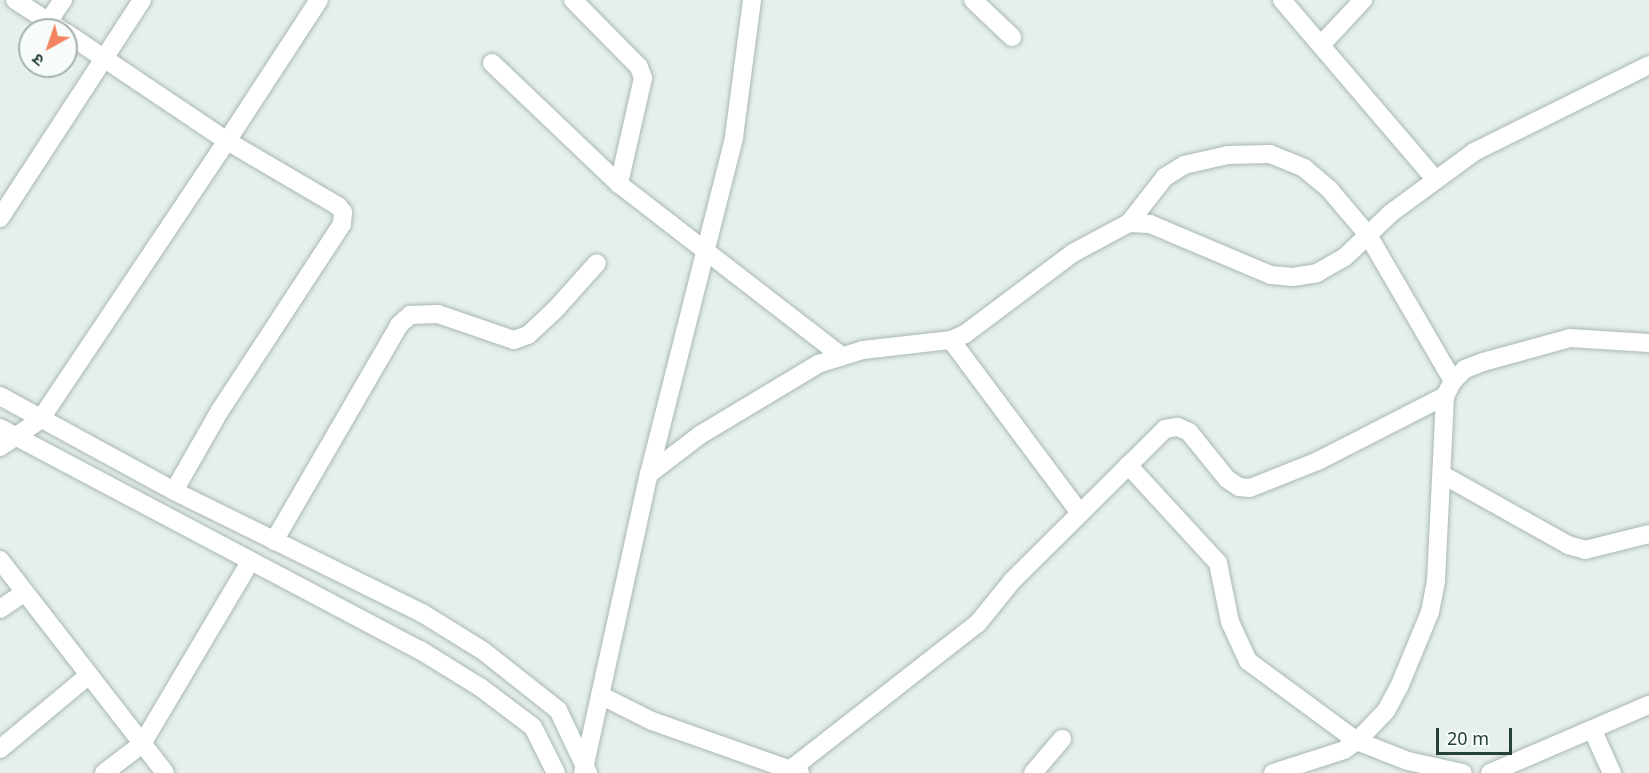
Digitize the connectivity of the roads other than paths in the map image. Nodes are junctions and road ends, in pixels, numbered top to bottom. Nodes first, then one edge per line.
1 (15, 0) edge
2 (63, 0) edge
3 (142, 0) edge
4 (320, 0) edge
5 (573, 0) edge
6 (752, 0) edge
7 (974, 0) edge
8 (1282, 0) edge
9 (1363, 0) edge
10 (43, 18) edge
11 (57, 18) edge
12 (1011, 37) dead end
13 (78, 41) edge
14 (1321, 45) junction
15 (103, 58) junction
16 (492, 63) dead end
17 (1649, 64) edge
18 (227, 141) junction
19 (1435, 179) junction
20 (619, 184) junction
21 (0, 218) edge
22 (1129, 223) junction
23 (1368, 235) junction
24 (706, 252) junction
25 (597, 263) dead end
26 (951, 340) junction
27 (1649, 343) edge
28 (840, 355) junction
29 (1449, 389) junction
30 (0, 396) edge
31 (40, 420) junction
32 (0, 428) edge
33 (16, 438) junction
34 (0, 447) edge
35 (1128, 465) junction
36 (649, 474) junction
37 (1443, 475) junction
38 (174, 491) junction
39 (1080, 513) junction
40 (1649, 534) edge
41 (274, 541) junction
42 (0, 560) edge
43 (250, 562) junction
44 (24, 593) junction
45 (0, 609) edge
46 (88, 676) junction
47 (600, 695) junction
48 (1649, 705) edge
49 (1593, 731) junction
50 (1062, 738) dead end
51 (1357, 741) junction
52 (142, 744) junction
53 (0, 749) edge
54 (1531, 766) edge
55 (586, 771) edge
56 (795, 771) edge
57 (104, 773) edge
58 (165, 773) edge
59 (556, 773) edge
60 (1033, 773) edge
61 (1273, 773) edge
62 (1463, 773) edge
63 (1490, 773) edge
64 (1612, 773) edge

1 - 10 street
2 - 11 street
3 - 15 street
4 - 18 street
5 - 20 street
6 - 24 street
7 - 12 street
8 - 14 street
9 - 14 street
13 - 15 street
14 - 19 street
15 - 18 street
15 - 21 street
16 - 20 street
17 - 19 street
18 - 31 street
18 - 38 street
19 - 23 street
20 - 24 street
22 - 23 street
22 - 23 street
22 - 26 street
23 - 29 street
24 - 28 street
24 - 36 street
25 - 41 street
26 - 28 street
26 - 39 street
27 - 29 street
28 - 36 street
29 - 35 street
29 - 37 street
30 - 31 street
31 - 33 street
31 - 38 street
32 - 33 street
33 - 34 street
33 - 43 street
35 - 39 street
35 - 51 street
36 - 47 street
37 - 40 street
37 - 51 street
38 - 41 street
39 - 56 street
41 - 55 street
42 - 44 street
43 - 52 street
43 - 59 street
44 - 45 street
44 - 46 street
46 - 52 street
46 - 53 street
47 - 55 street
47 - 56 street
48 - 49 street
49 - 54 street
49 - 64 street
50 - 60 street
51 - 61 street
51 - 62 street
52 - 57 street
52 - 58 street
54 - 63 street

